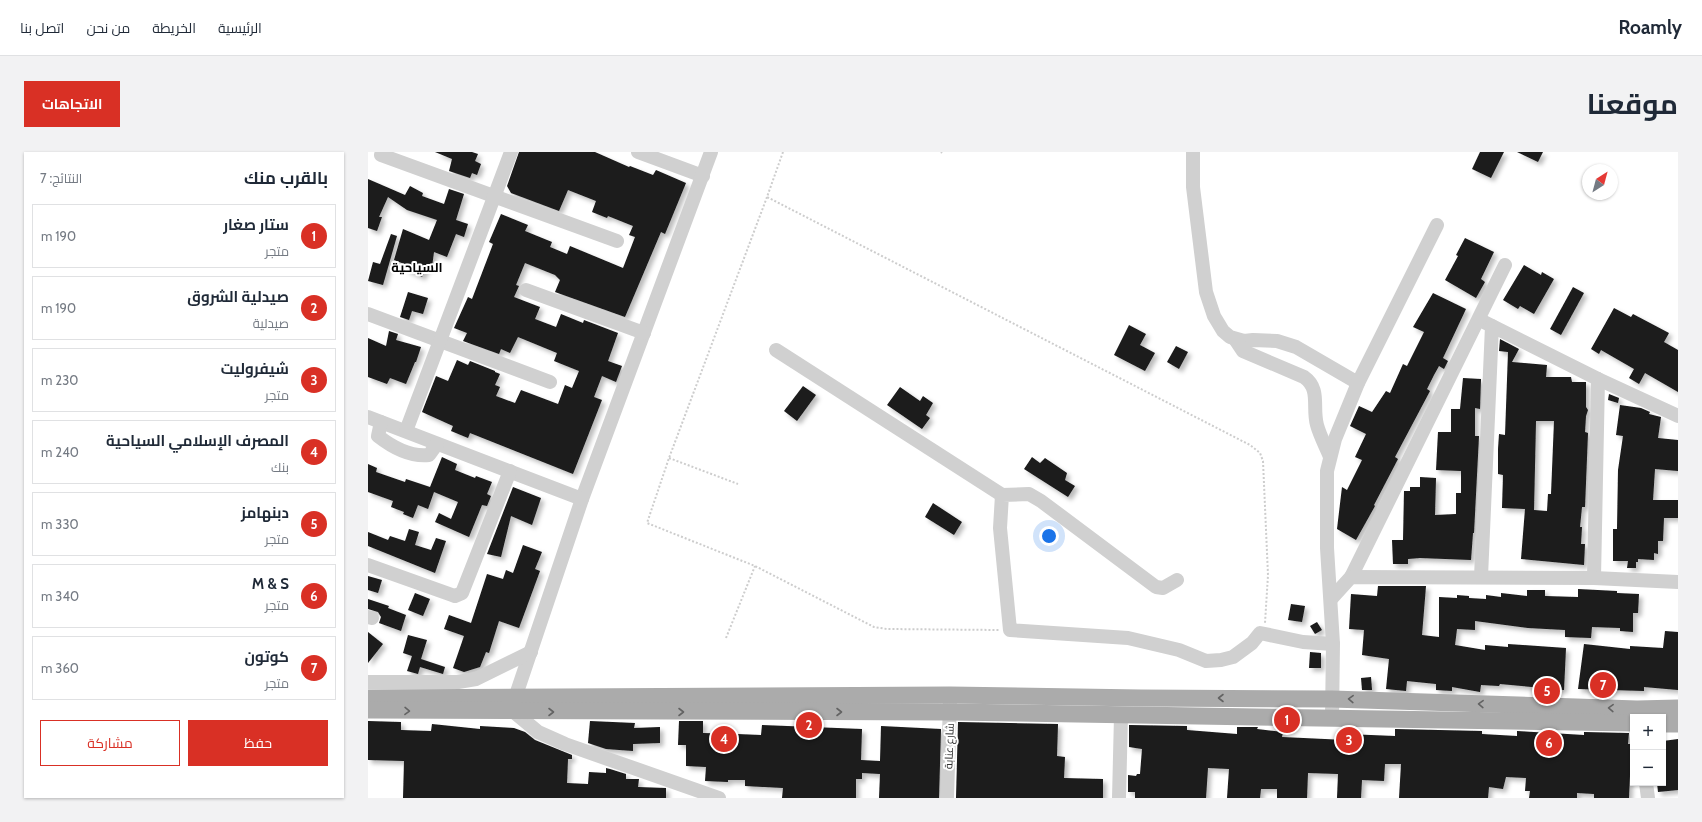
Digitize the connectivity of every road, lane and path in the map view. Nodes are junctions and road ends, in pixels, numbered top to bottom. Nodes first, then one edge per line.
1 (511, 152) edge
2 (638, 152) edge
3 (711, 152) edge
4 (783, 152) edge
5 (1193, 152) edge
6 (381, 155) dead end
7 (702, 176) junction
8 (494, 197) junction
9 (767, 197) junction
10 (1437, 225) dead end
11 (617, 241) dead end
12 (1505, 265) dead end
13 (526, 290) dead end
14 (368, 314) edge
15 (1478, 319) junction
16 (1492, 326) junction
17 (644, 333) junction
18 (1235, 339) junction
19 (439, 340) junction
20 (776, 350) dead end
21 (1598, 379) junction
22 (550, 382) dead end
23 (1358, 383) junction
24 (1678, 416) edge
25 (374, 419) edge
26 (406, 431) junction
27 (437, 444) junction
28 (1330, 457) junction
29 (669, 458) junction
30 (510, 471) junction
31 (738, 484) dead end
32 (1002, 495) junction
33 (582, 498) junction
34 (368, 565) edge
35 (755, 566) junction
36 (1351, 577) junction
37 (1481, 577) junction
38 (1594, 578) junction
39 (1177, 580) dead end
40 (1678, 582) edge
41 (1331, 599) junction
42 (1010, 630) junction
43 (1260, 633) junction
44 (726, 638) dead end
45 (1333, 644) junction
46 (531, 652) junction
47 (368, 682) edge
48 (950, 695) junction
49 (368, 698) edge
50 (1332, 699) junction
51 (515, 705) junction
52 (1678, 708) edge
53 (368, 710) edge
54 (950, 712) junction
55 (1646, 714) edge
56 (1121, 716) junction
57 (1630, 716) edge
58 (1630, 716) edge
59 (1332, 717) junction
60 (1666, 724) edge
61 (1678, 724) edge
62 (1646, 786) edge
63 (719, 798) edge
64 (947, 798) edge
65 (1119, 798) edge
66 (1648, 798) edge

1 - 8 street
2 - 7 street
3 - 7 street
4 - 9 path
5 - 18 street
6 - 8 street
7 - 17 street
8 - 11 street
8 - 19 street
9 - 29 path
9 - 43 path
10 - 23 street
12 - 15 street
13 - 17 street
14 - 19 street
15 - 16 street
15 - 36 street
16 - 21 street
16 - 37 street
17 - 33 street
18 - 23 street
18 - 28 street
19 - 22 street
19 - 26 street
20 - 32 street
21 - 24 street
21 - 38 street
23 - 28 street
25 - 26 street
25 - 27 street
26 - 27 street
27 - 30 street
28 - 41 street
29 - 31 path
29 - 35 path
30 - 33 street
30 - 34 street
32 - 39 street
32 - 42 street
33 - 46 street
35 - 42 path
35 - 44 path
36 - 37 street
36 - 41 street
37 - 38 street
38 - 40 street
41 - 45 street
42 - 43 street
43 - 45 street
45 - 50 street
46 - 47 street
46 - 51 street
50 -> 48 main road
48 - 51 main road
48 - 54 street, شارع عنابة
49 - 51 main road
57 -> 50 main road
50 - 59 street
53 -> 51 main road
51 -> 54 main road
51 - 63 street
52 - 55 main road
54 - 56 main road
54 - 64 street, شارع عنابة
56 - 59 main road
56 - 65 street
58 - 59 main road
60 - 61 main road
62 - 66 street

